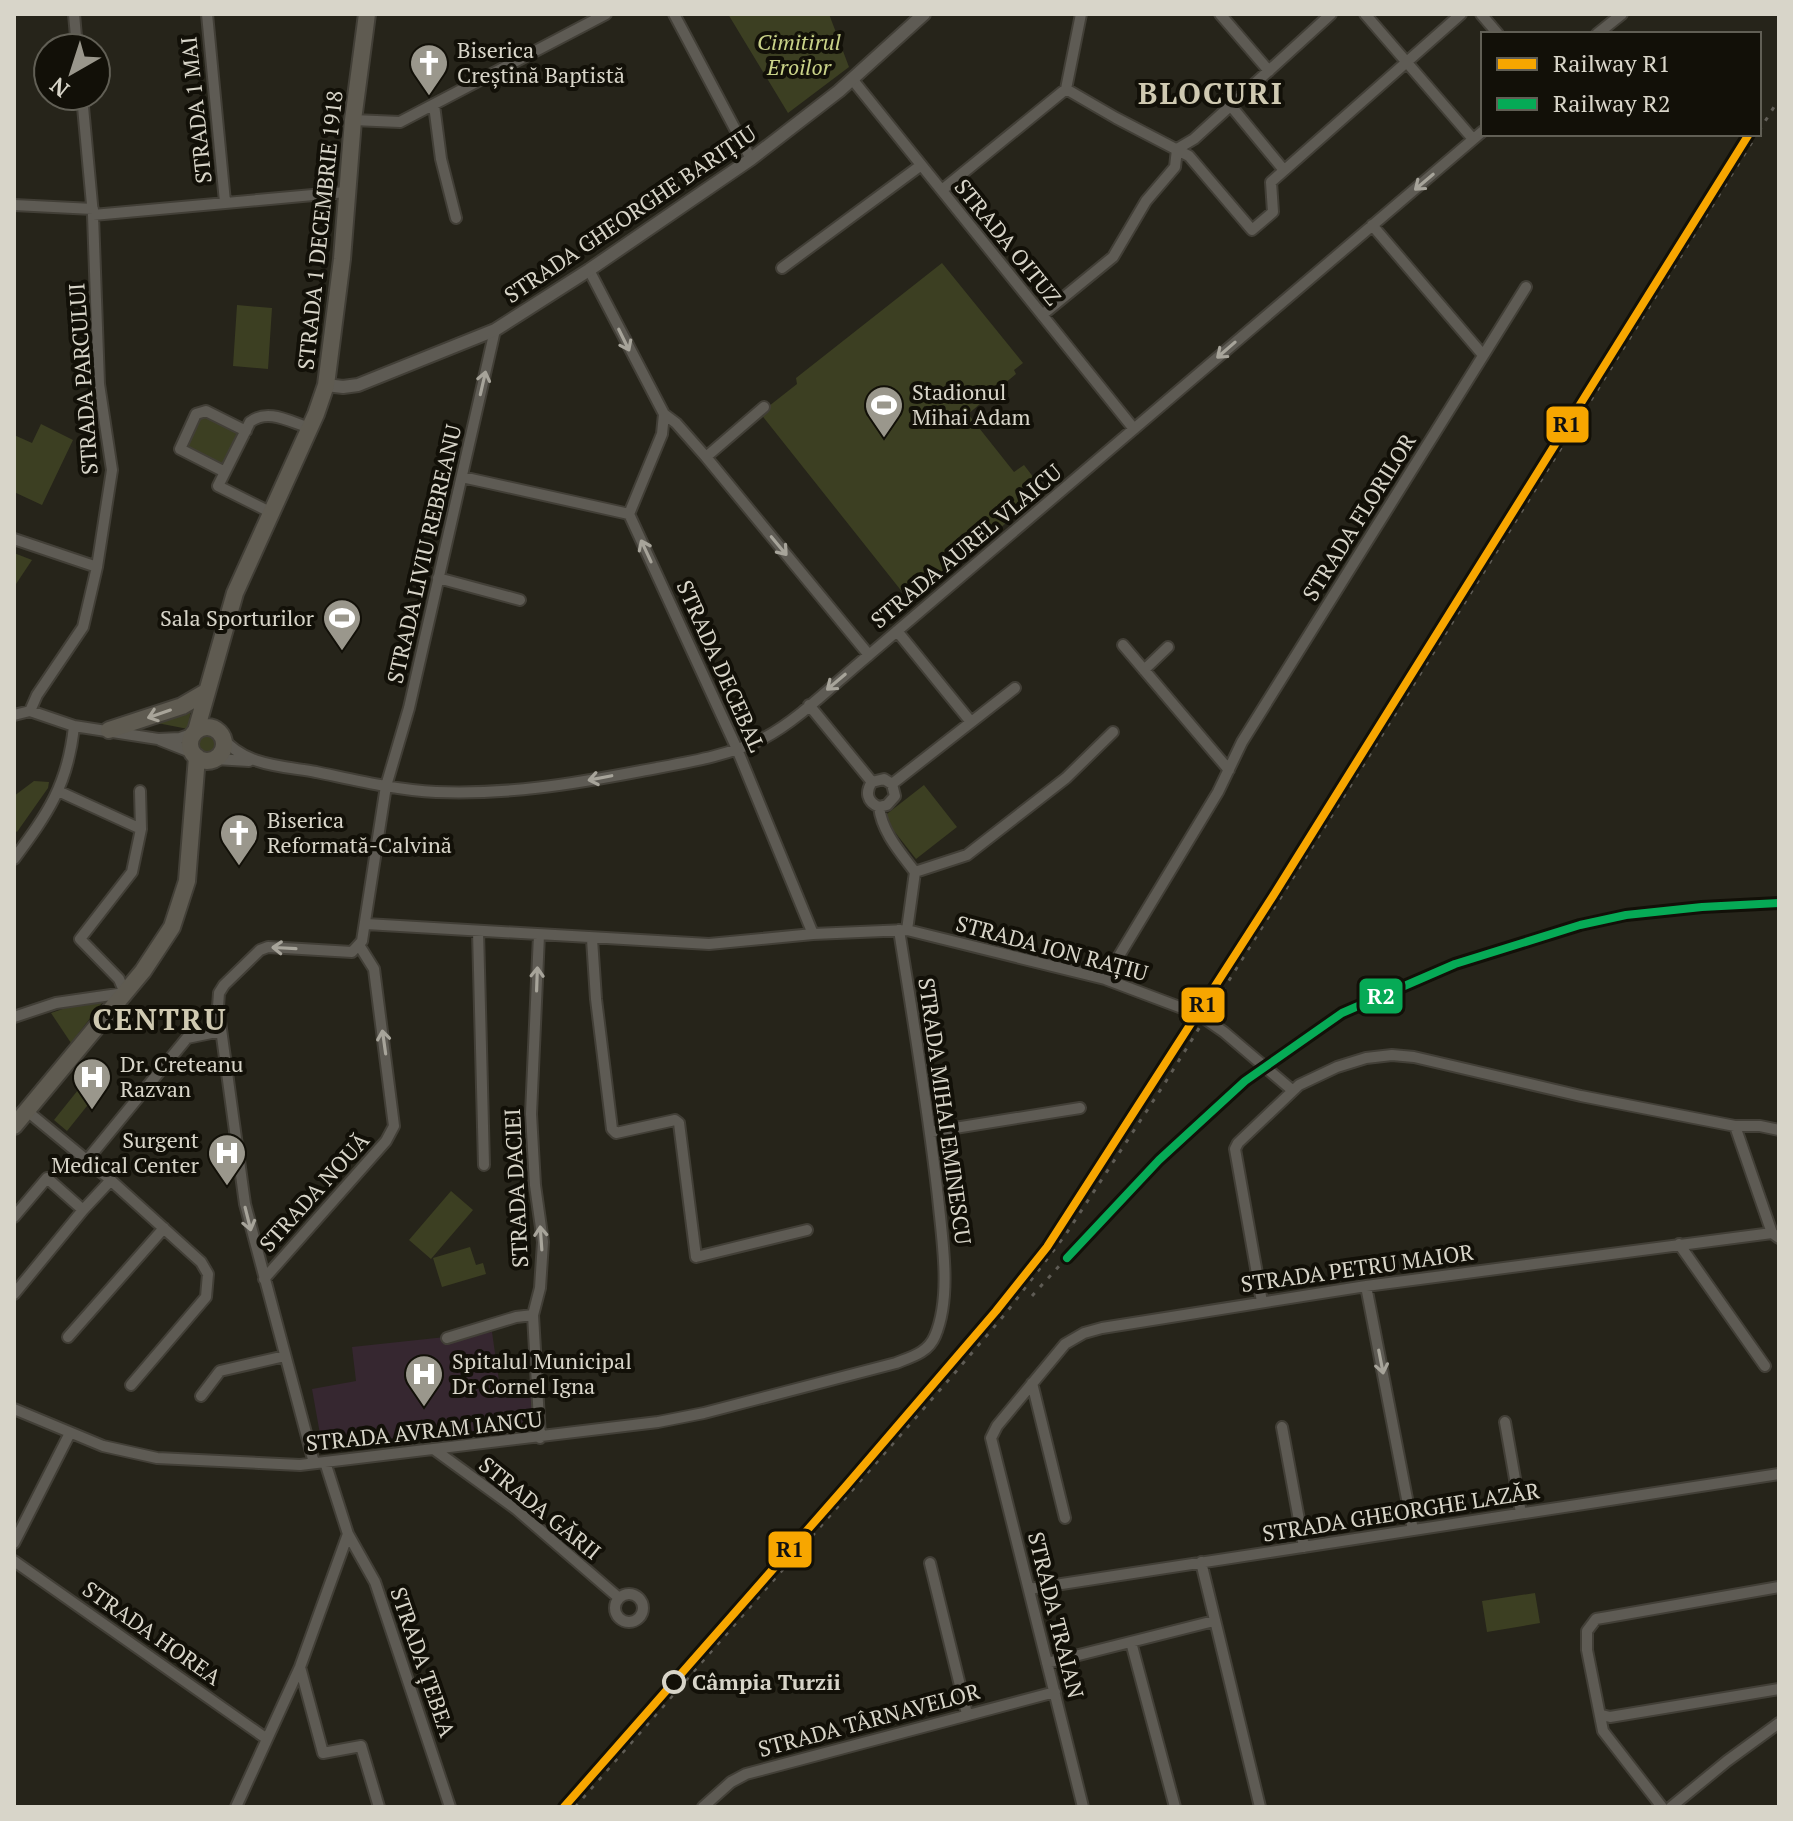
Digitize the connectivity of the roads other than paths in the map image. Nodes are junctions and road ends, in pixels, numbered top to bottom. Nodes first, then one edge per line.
1 (207, 14) edge
2 (367, 14) edge
3 (606, 14) edge
4 (674, 14) edge
5 (924, 14) edge
6 (1081, 14) edge
7 (1220, 14) edge
8 (1331, 14) edge
9 (1365, 14) edge
10 (1461, 14) edge
11 (1481, 14) edge
12 (1622, 14) edge
13 (1496, 32) edge
14 (1600, 32) edge
15 (1406, 61) junction
16 (1269, 71) junction
17 (852, 79) junction
18 (1066, 89) junction
19 (434, 105) junction
20 (1231, 106) junction
21 (84, 112) edge
22 (353, 120) junction
23 (1481, 133) edge
24 (1473, 139) junction
25 (1177, 149) junction
26 (751, 159) junction
27 (920, 166) junction
28 (1283, 169) junction
29 (942, 190) junction
30 (346, 192) junction
31 (225, 202) junction
32 (14, 205) edge
33 (93, 212) junction
34 (456, 218) dead end
35 (1372, 225) junction
36 (782, 268) dead end
37 (589, 270) junction
38 (1526, 287) dead end
39 (1042, 315) junction
40 (495, 330) junction
41 (1483, 355) junction
42 (326, 385) junction
43 (764, 407) dead end
44 (664, 414) junction
45 (310, 428) junction
46 (1134, 429) junction
47 (246, 431) junction
48 (706, 457) junction
49 (225, 472) junction
50 (462, 477) junction
51 (270, 512) junction
52 (629, 514) junction
53 (14, 539) edge
54 (97, 567) junction
55 (438, 578) junction
56 (520, 600) dead end
57 (897, 631) junction
58 (1123, 645) dead end
59 (1168, 647) dead end
60 (869, 655) junction
61 (213, 669) junction
62 (1144, 670) junction
63 (1015, 688) dead end
64 (206, 692) junction
65 (809, 705) junction
66 (30, 711) junction
67 (14, 715) edge
68 (971, 722) junction
69 (74, 726) junction
70 (109, 730) junction
71 (195, 732) junction
72 (1113, 732) dead end
73 (222, 736) junction
74 (158, 739) junction
75 (737, 749) junction
76 (204, 757) junction
77 (255, 760) junction
78 (1229, 770) junction
79 (872, 782) junction
80 (892, 784) junction
81 (386, 786) junction
82 (58, 791) junction
83 (140, 791) dead end
84 (879, 807) junction
85 (141, 829) junction
86 (14, 859) edge
87 (915, 872) junction
88 (366, 924) junction
89 (903, 930) junction
90 (478, 931) junction
91 (813, 934) junction
92 (539, 935) junction
93 (592, 939) junction
94 (359, 945) junction
95 (1105, 979) junction
96 (125, 993) junction
97 (14, 1017) edge
98 (221, 1031) junction
99 (1292, 1090) junction
100 (1080, 1108) dead end
101 (27, 1111) junction
102 (14, 1126) edge
103 (1735, 1126) junction
104 (1776, 1127) edge
105 (930, 1132) junction
106 (87, 1160) junction
107 (484, 1165) dead end
108 (111, 1180) junction
109 (83, 1210) junction
110 (14, 1217) edge
111 (164, 1228) junction
112 (807, 1230) dead end
113 (1775, 1235) edge
114 (1679, 1244) junction
115 (264, 1279) junction
116 (1366, 1286) junction
117 (14, 1294) edge
118 (1262, 1302) junction
119 (533, 1315) junction
120 (68, 1337) dead end
121 (447, 1338) dead end
122 (930, 1344) joint
123 (285, 1356) junction
124 (1765, 1366) dead end
125 (1032, 1383) junction
126 (131, 1385) dead end
127 (201, 1396) dead end
128 (14, 1409) edge
129 (1505, 1422) dead end
130 (1282, 1427) dead end
131 (994, 1432) joint
132 (70, 1433) junction
133 (540, 1438) junction
134 (435, 1450) junction
135 (320, 1463) junction
136 (1779, 1474) edge
137 (1521, 1513) junction
138 (1065, 1518) dead end
139 (1413, 1530) junction
140 (348, 1534) junction
141 (14, 1543) edge
142 (1304, 1547) junction
143 (14, 1561) edge
144 (1201, 1562) junction
145 (930, 1563) dead end
146 (1779, 1587) edge
147 (1029, 1589) junction
148 (619, 1598) dead end
149 (1214, 1621) junction
150 (1131, 1642) junction
151 (1047, 1663) junction
152 (300, 1667) junction
153 (1779, 1689) edge
154 (1055, 1692) junction
155 (967, 1714) junction
156 (1602, 1715) junction
157 (1779, 1723) edge
158 (267, 1739) junction
159 (236, 1807) edge
160 (379, 1807) edge
161 (450, 1807) edge
162 (703, 1807) edge
163 (1083, 1807) edge
164 (1175, 1807) edge
165 (1260, 1807) edge
166 (1662, 1807) edge
167 (1671, 1807) edge

1 - 31 street, STRADA 1 MAI
2 - 22 main road, STRADA 1 DECEMBRIE 1918
3 - 19 street
4 - 26 street
5 - 17 street, STRADA GHEORGHE BARIȚIU
6 - 18 street
7 - 16 street
8 - 16 street
9 - 15 street
10 - 15 street
11 - 13 street
12 - 14 street
15 - 24 street
15 - 28 street
16 - 20 street
17 - 26 street, STRADA GHEORGHE BARIȚIU
17 - 27 street, STRADA OITUZ
18 - 25 street
18 - 29 street
19 - 22 street
19 - 34 street
20 - 25 street
20 - 28 street
21 - 33 street, STRADA PARCULUI
22 - 30 main road, STRADA 1 DECEMBRIE 1918
23 - 24 street, STRADA AUREL VLAICU
24 -> 35 street, STRADA AUREL VLAICU
25 - 28 street
25 - 39 street
26 - 37 street, STRADA GHEORGHE BARIȚIU
27 - 29 street, STRADA OITUZ
27 - 36 street
29 - 39 street, STRADA OITUZ
30 - 31 street
30 - 42 main road, STRADA 1 DECEMBRIE 1918
31 - 33 street
32 - 33 street
33 - 54 street, STRADA PARCULUI
35 - 41 street
35 -> 46 street, STRADA AUREL VLAICU
37 - 40 street, STRADA GHEORGHE BARIȚIU
37 -> 44 street
38 - 41 street, STRADA FLORILOR
39 - 46 street, STRADA OITUZ
40 - 42 street, STRADA GHEORGHE BARIȚIU
50 -> 40 street, STRADA LIVIU REBREANU
41 - 78 street, STRADA FLORILOR
42 - 45 main road, STRADA 1 DECEMBRIE 1918
43 - 48 street
44 - 48 street
44 - 52 street
45 - 47 street
45 - 51 main road, STRADA 1 DECEMBRIE 1918
46 - 57 street, STRADA AUREL VLAICU
47 - 49 street
47 - 49 street
48 -> 60 street
49 - 51 street
50 - 52 street
50 - 55 street, STRADA LIVIU REBREANU
51 - 61 main road, STRADA 1 DECEMBRIE 1918
75 -> 52 street, STRADA DECEBAL
53 - 54 street
54 - 66 street, STRADA PARCULUI
55 - 56 street
55 - 81 street, STRADA LIVIU REBREANU
57 - 60 street, STRADA AUREL VLAICU
57 - 68 street
58 - 62 street
59 - 62 street
60 -> 65 street, STRADA AUREL VLAICU
61 - 64 main road, STRADA 1 DECEMBRIE 1918
61 - 73 main road, STRADA 1 DECEMBRIE 1918
62 - 78 street
63 - 68 street
64 -> 70 main road
64 - 71 main road, STRADA 1 DECEMBRIE 1918
65 - 75 street, STRADA AUREL VLAICU
65 - 79 street
66 - 67 street
66 - 69 street
68 - 80 street
69 - 70 street
69 - 82 street
70 - 74 street
71 - 73 main road
71 - 74 street
71 - 76 main road
72 - 87 street
73 - 76 main road
73 - 77 street
74 - 76 street
75 -> 81 street, STRADA AUREL VLAICU
75 - 91 street, STRADA DECEBAL
76 - 77 street
76 - 96 main road
77 - 81 street, STRADA AUREL VLAICU
78 - 95 street, STRADA FLORILOR
79 - 80 street
79 - 84 street
80 - 84 street
81 - 88 street, STRADA LIVIU REBREANU
82 - 85 street
82 - 86 street
83 - 85 street
84 - 87 street
85 - 96 street
87 - 89 street, STRADA MIHAI EMINESCU
88 - 90 street, STRADA ION RAȚIU
88 - 94 street, STRADA LIVIU REBREANU
89 - 91 street, STRADA ION RAȚIU
89 - 95 street, STRADA ION RAȚIU
89 - 105 street, STRADA MIHAI EMINESCU
90 - 92 street, STRADA ION RAȚIU
90 - 107 street
91 - 93 street, STRADA ION RAȚIU
92 - 93 street, STRADA ION RAȚIU
119 -> 92 street, STRADA DACIEI
93 - 112 street
94 -> 98 street, STRADA ȚEBEA
115 -> 94 street, STRADA NOUĂ
95 - 99 street, STRADA ION RAȚIU
96 - 97 street
96 - 101 main road
98 - 106 street
98 -> 115 street, STRADA ȚEBEA
99 - 103 street
99 - 118 street
100 - 105 street
101 - 102 main road
101 - 106 street
103 - 104 street
103 - 113 street
105 - 122 street, STRADA MIHAI EMINESCU
106 - 108 street
108 - 109 street
108 - 111 street
109 - 110 street
109 - 117 street
111 - 120 street
111 - 126 street
113 - 114 street, STRADA PETRU MAIOR
114 - 116 street, STRADA PETRU MAIOR
114 - 124 street
115 - 123 street, STRADA ȚEBEA
116 - 118 street, STRADA PETRU MAIOR
116 -> 139 street
118 - 125 street, STRADA PETRU MAIOR
119 - 121 street
119 - 133 street, STRADA DACIEI
122 - 133 street, STRADA AVRAM IANCU
123 - 127 street
123 - 135 street, STRADA ȚEBEA
125 - 131 street, STRADA PETRU MAIOR
125 - 138 street
128 - 132 street, STRADA AVRAM IANCU
129 - 137 street
130 - 142 street
131 - 147 street, STRADA TRAIAN
132 - 135 street, STRADA AVRAM IANCU
132 - 141 street
133 - 134 street, STRADA AVRAM IANCU
134 - 135 street, STRADA AVRAM IANCU
134 - 148 street, STRADA GĂRII
135 - 140 street, STRADA ȚEBEA
136 - 137 street, STRADA GHEORGHE LAZĂR
137 - 139 street, STRADA GHEORGHE LAZĂR
139 - 142 street, STRADA GHEORGHE LAZĂR
140 - 152 street
140 - 161 street, STRADA ȚEBEA
142 - 144 street, STRADA GHEORGHE LAZĂR
143 - 158 street, STRADA HOREA
144 - 147 street, STRADA GHEORGHE LAZĂR
144 - 149 street
145 - 155 street
146 - 156 street
147 - 151 street, STRADA TRAIAN
149 - 150 street
149 - 165 street
150 - 151 street
150 - 164 street
151 - 154 street, STRADA TRAIAN
152 - 158 street
152 - 160 street
153 - 156 street
154 - 155 street, STRADA TÂRNAVELOR
154 - 163 street, STRADA TRAIAN
155 - 162 street, STRADA TÂRNAVELOR
156 - 166 street
157 - 167 street
158 - 159 street

